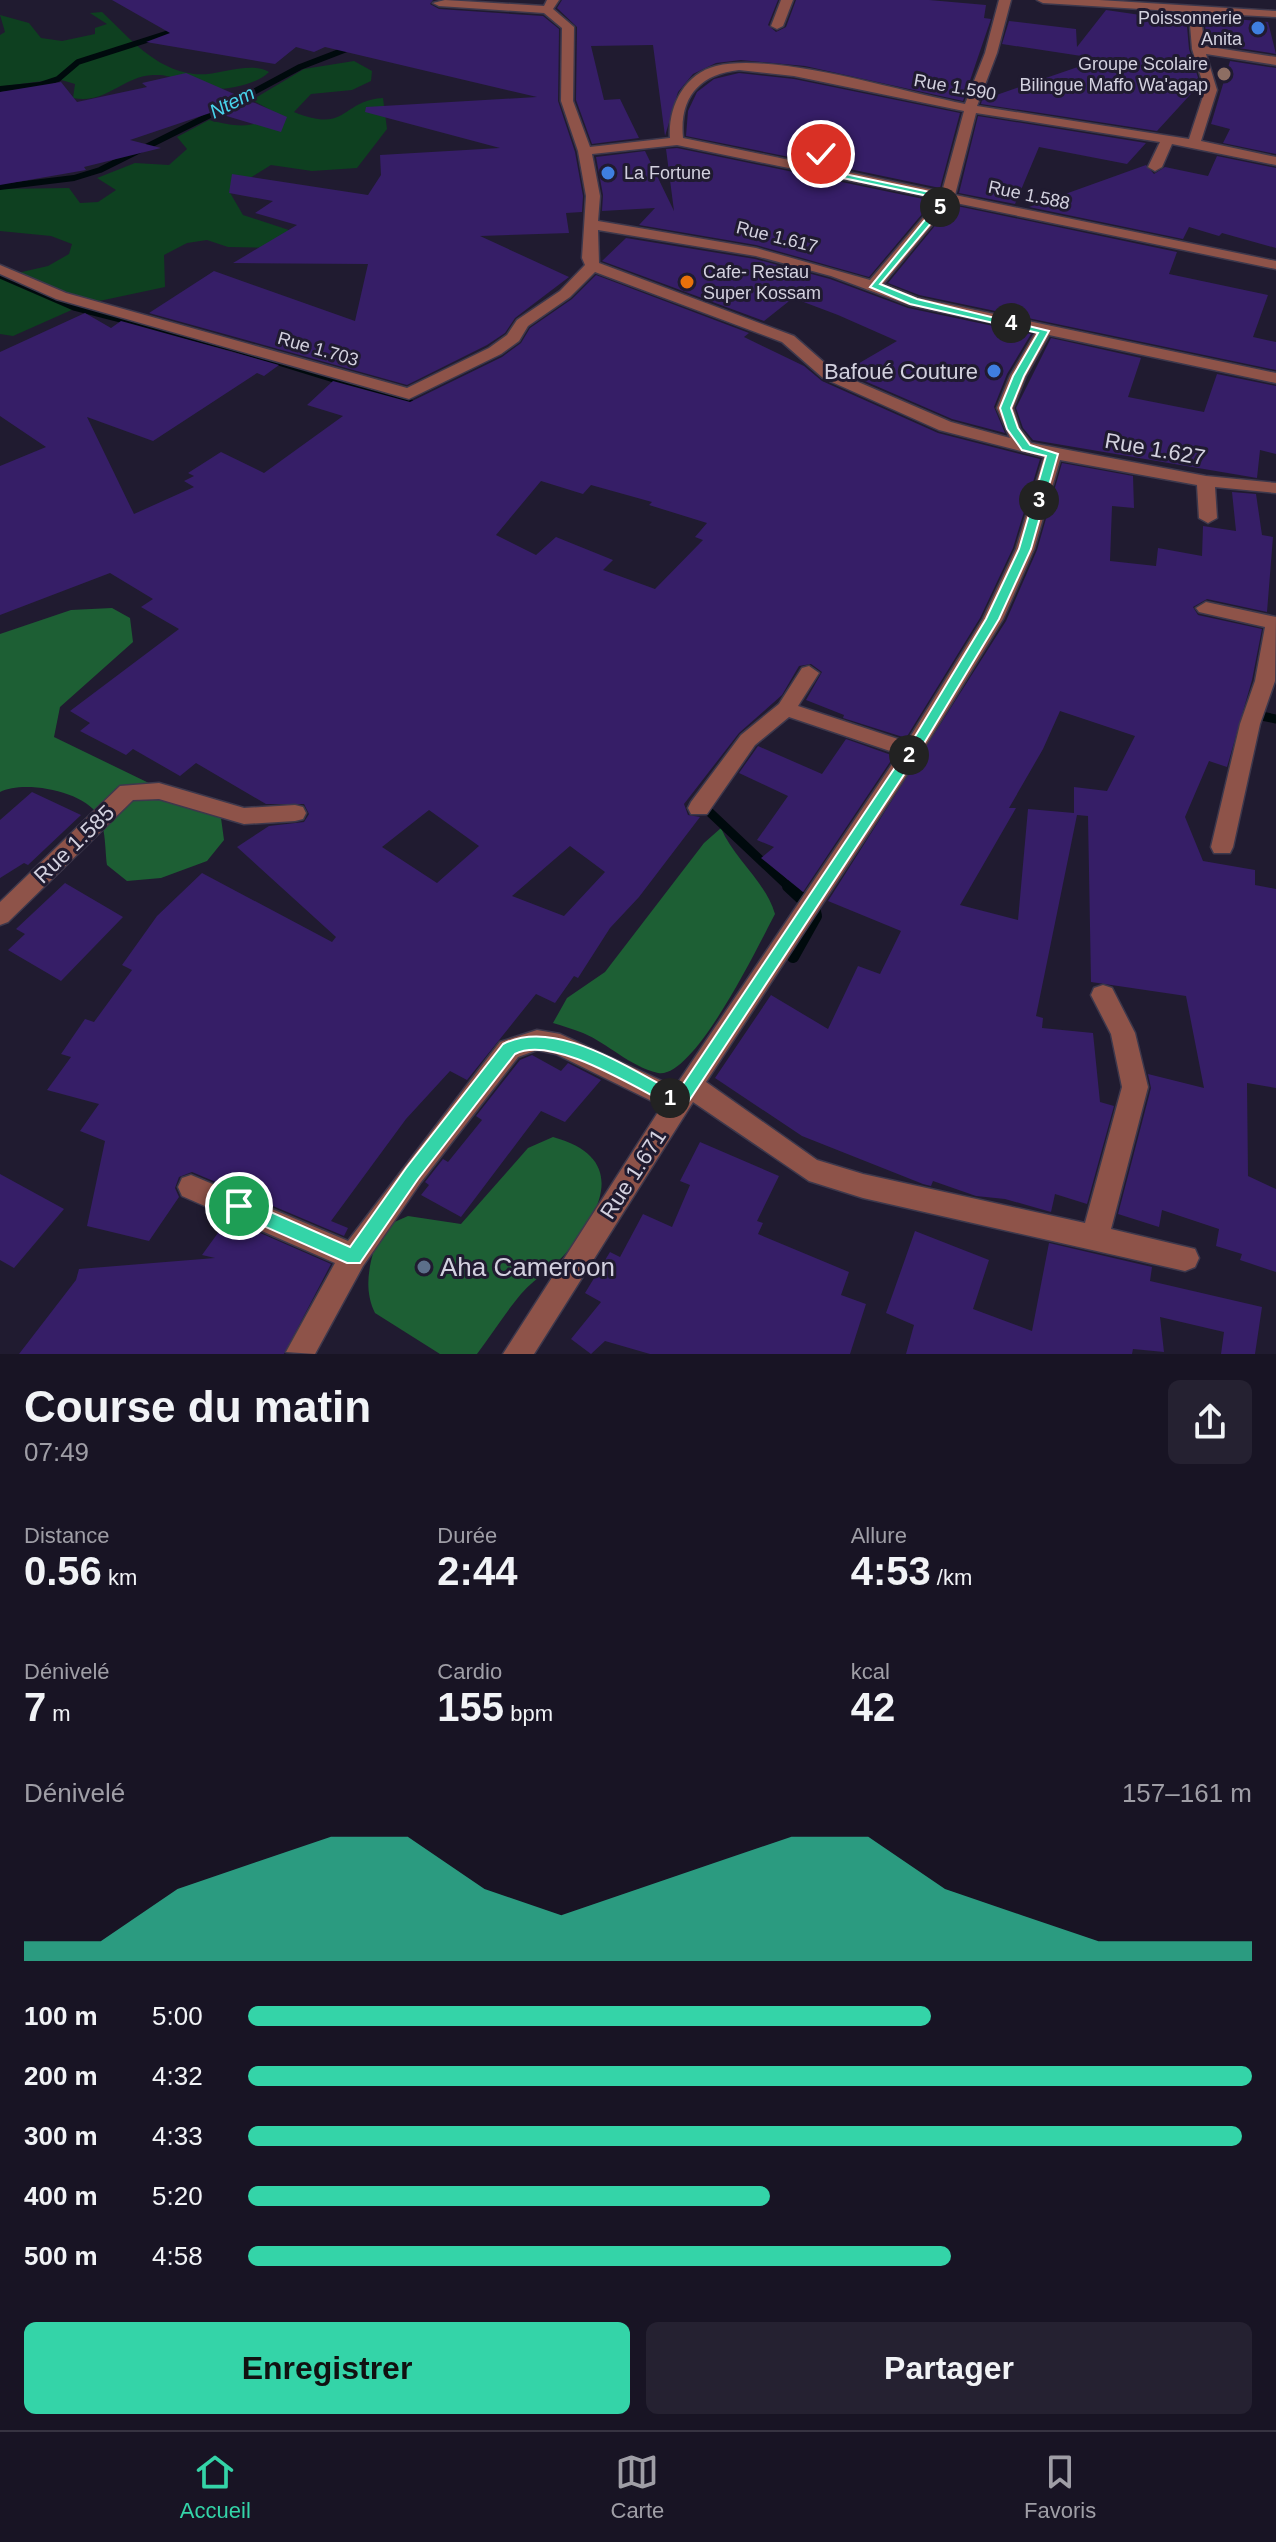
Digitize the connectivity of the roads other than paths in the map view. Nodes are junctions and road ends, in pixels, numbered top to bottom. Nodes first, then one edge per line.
1 (787, 0) edge
2 (1005, 0) edge
3 (1043, 0) edge
4 (439, 3) dead end
5 (1150, 4) edge
6 (550, 5) edge
7 (1195, 12) junction
8 (1276, 14) edge
9 (777, 26) dead end
10 (1198, 49) junction
11 (1276, 61) edge
12 (972, 109) junction
13 (1169, 138) junction
14 (677, 141) junction
15 (1194, 143) junction
16 (809, 145) dead end
17 (585, 151) junction
18 (1276, 161) edge
19 (1155, 167) dead end
20 (832, 174) junction
21 (948, 197) junction
22 (593, 225) junction
23 (1276, 265) edge
24 (593, 266) junction
25 (0, 269) edge
26 (874, 285) junction
27 (1044, 331) junction
28 (1276, 378) edge
29 (1026, 448) junction
30 (1053, 454) junction
31 (1206, 481) junction
32 (1276, 488) edge
33 (1208, 518) dead end
34 (1206, 608) dead end
35 (1276, 612) edge
36 (1275, 623) edge
37 (1276, 638) edge
38 (809, 673) dead end
39 (786, 709) junction
40 (912, 751) junction
41 (699, 808) dead end
42 (295, 813) dead end
43 (1222, 847) dead end
44 (0, 916) edge
45 (1103, 995) dead end
46 (685, 1094) junction
47 (191, 1187) dead end
48 (1095, 1238) junction
49 (353, 1257) junction
50 (1185, 1258) dead end
51 (305, 1353) edge
52 (517, 1354) edge

1 - 9 street
2 - 12 street
3 - 5 street
4 - 6 street
5 - 7 street
6 - 17 street
7 - 8 street
7 - 10 street
10 - 11 street
10 - 15 street
12 - 13 street, Rue 1.590
12 - 14 street, Rue 1.590
12 - 21 street
13 - 15 street, Rue 1.590
13 - 19 street
14 - 17 street, Rue 1.588
14 - 20 street, Rue 1.588
15 - 18 street, Rue 1.590
16 - 20 street
17 - 22 street
20 - 21 street, Rue 1.588
21 - 23 street, Rue 1.588
21 - 26 street
22 - 24 street
22 - 26 street, Rue 1.617
24 - 25 street, Rue 1.703
24 - 29 street, Rue 1.627
26 - 27 street, Rue 1.617
27 - 28 street, Rue 1.617
27 - 29 street
29 - 30 street, Rue 1.627
30 - 31 street, Rue 1.627
30 - 40 street, Rue 1.671
31 - 32 street, Rue 1.627
31 - 33 street
34 - 36 street
35 - 36 street
36 - 37 street
37 - 43 street
38 - 39 street
39 - 40 street
39 - 41 street
40 - 46 street, Rue 1.671
42 - 44 street, Rue 1.585
45 - 48 street
46 - 48 street
46 - 49 street
46 - 52 street, Rue 1.671
47 - 49 street
48 - 50 street
49 - 51 street

